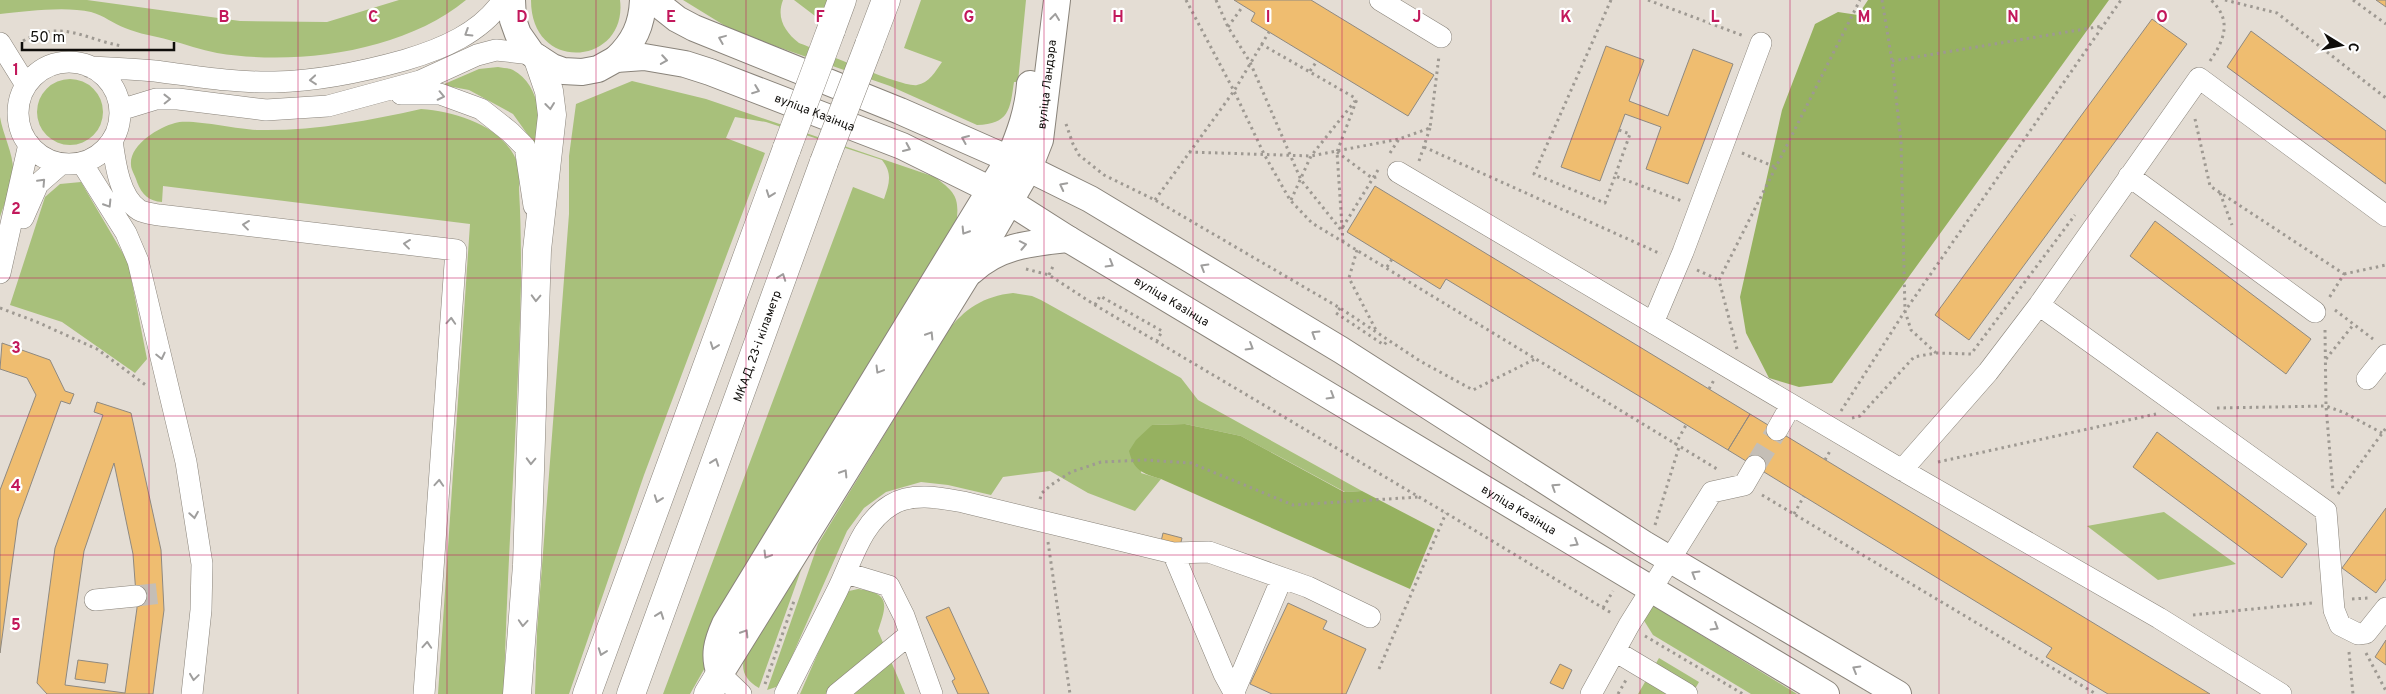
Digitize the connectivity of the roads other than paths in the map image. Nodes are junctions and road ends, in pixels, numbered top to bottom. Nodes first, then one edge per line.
1 (503, 0) edge
2 (512, 0) edge
3 (643, 0) edge
4 (653, 0) edge
5 (842, 0) edge
6 (886, 0) edge
7 (1039, 0) edge
8 (1057, 0) edge
9 (1380, 0) edge
10 (1441, 38) road end
11 (1761, 43) road end
12 (3, 47) edge
13 (535, 57) junction
14 (616, 59) junction
15 (90, 66) junction
16 (26, 85) junction
17 (375, 94) junction
18 (120, 110) junction
19 (112, 140) junction
20 (28, 144) junction
21 (82, 163) junction
22 (1019, 163) junction
23 (61, 164) junction
24 (1395, 167) road end
25 (2129, 176) junction
26 (1000, 196) junction
27 (15, 209) junction
28 (2386, 216) edge
29 (0, 235) edge
30 (1068, 239) junction
31 (537, 250) junction
32 (0, 274) edge
33 (966, 277) junction
34 (2039, 305) junction
35 (2323, 310) road end
36 (1653, 323) junction
37 (2386, 355) edge
38 (2367, 379) dead end
39 (1791, 404) junction
40 (1777, 430) tunnel mouth
41 (1755, 466) tunnel mouth
42 (1902, 470) junction
43 (1173, 553) junction
44 (1671, 559) junction
45 (846, 573) junction
46 (1282, 578) junction
47 (1652, 589) junction
48 (136, 596) tunnel mouth
49 (95, 600) dead end
50 (2382, 602) edge
51 (1370, 617) dead end
52 (910, 634) junction
53 (1615, 651) junction
54 (714, 684) edge
55 (1234, 693) edge
56 (192, 694) edge
57 (424, 694) edge
58 (517, 694) edge
59 (587, 694) edge
60 (632, 694) edge
61 (741, 694) edge
62 (785, 694) edge
63 (837, 694) edge
64 (932, 694) edge
65 (1591, 694) edge
66 (1687, 694) edge
67 (1826, 694) edge
68 (1898, 694) edge
69 (2282, 694) edge

1 -> 15 lane
2 - 13 main road, вуліца Казінца
3 - 14 main road
22 -> 4 main road
5 -> 59 highway, bridge
60 -> 6 highway, МКАД, 23-і кіламетр, bridge
7 - 22 main road, вуліца Ландэра
22 -> 8 main road, вуліца Ландэра
9 - 10 lane
11 - 36 lane
12 - 16 lane
13 - 14 main road, вуліца Казінца
13 - 17 lane
13 -> 31 highway
14 -> 26 main road, вуліца Казінца
15 - 16 lane
15 - 18 lane
16 - 20 lane
18 -> 17 lane
17 -> 31 lane
18 - 19 lane
19 - 21 lane
57 -> 19 lane
20 - 23 lane
20 - 27 lane
21 - 23 lane
21 -> 56 lane
22 - 26 main road
44 -> 22 main road
32 -> 23 lane
24 - 36 lane
25 - 28 lane
25 - 34 lane
25 - 35 lane
26 - 30 main road, вуліца Казінца
26 - 33 main road
26 -> 54 main road
27 - 29 lane
27 - 32 lane
33 -> 30 main road
30 -> 47 main road, вуліца Казінца
31 -> 58 highway
54 -> 33 main road
34 - 42 lane
34 - 50 lane
36 - 39 lane
37 - 38 lane
39 - 40 lane
39 - 42 lane
41 - 44 lane
42 - 69 lane
43 - 45 lane
43 - 46 lane
43 - 55 lane
44 - 47 lane
68 -> 44 main road
45 - 52 lane
45 - 62 lane
46 - 51 lane
46 - 55 lane
47 - 53 lane
47 -> 67 main road, вуліца Казінца
48 - 49 lane
52 - 63 lane
52 - 64 lane
53 - 65 lane
53 - 66 lane
54 - 61 lane

